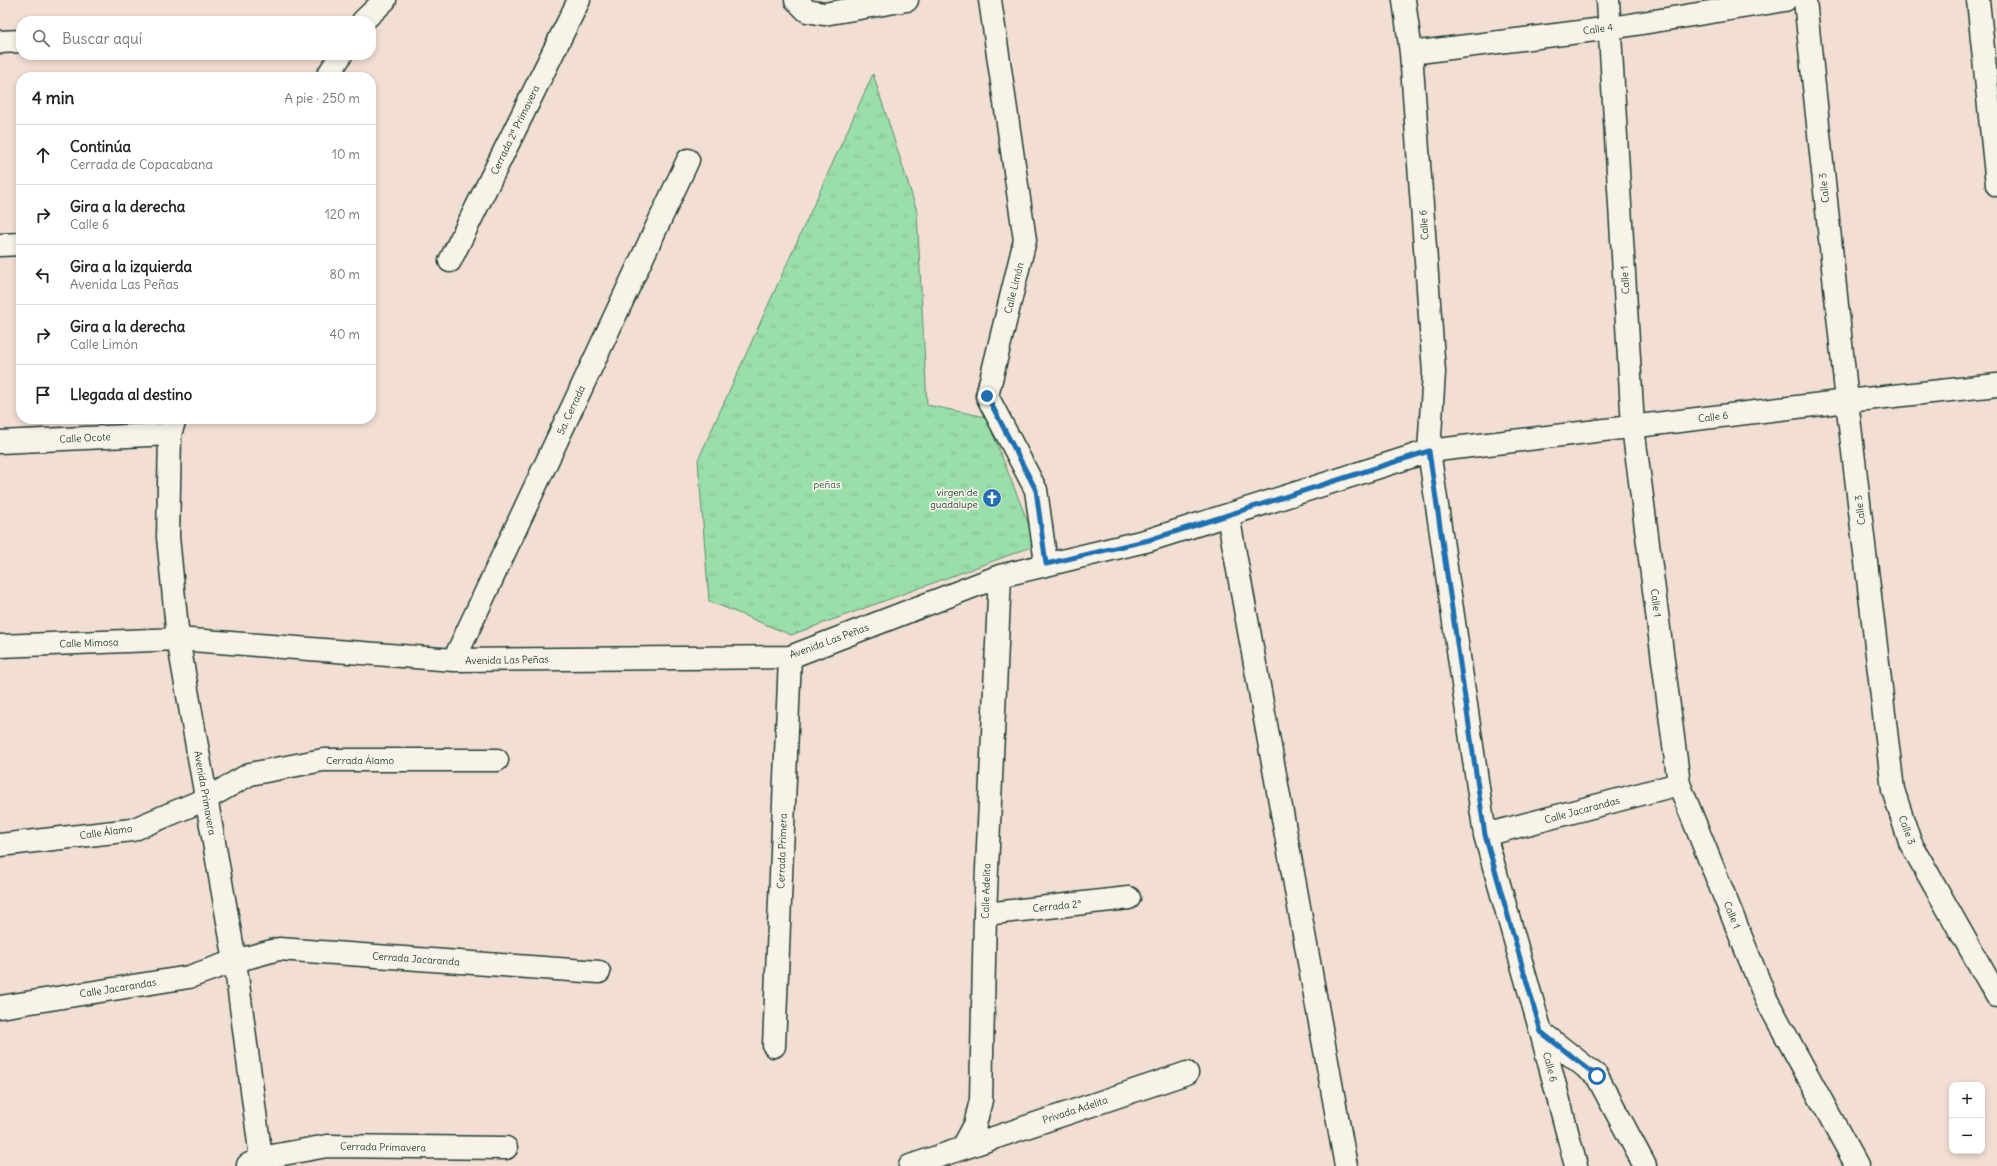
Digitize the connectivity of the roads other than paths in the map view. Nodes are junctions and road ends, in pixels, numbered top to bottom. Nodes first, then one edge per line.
1 (385, 0) edge
2 (580, 0) edge
3 (796, 0) edge
4 (907, 0) edge
5 (990, 0) edge
6 (1404, 0) edge
7 (1608, 0) edge
8 (1785, 0) edge
9 (1804, 0) edge
10 (1978, 0) edge
11 (368, 16) edge
12 (1611, 28) junction
13 (16, 41) edge
14 (0, 42) edge
15 (1411, 53) junction
16 (338, 60) edge
17 (330, 72) edge
18 (688, 160) dead end
19 (1997, 185) edge
20 (16, 244) edge
21 (0, 245) edge
22 (450, 261) dead end
23 (1997, 385) edge
24 (1846, 401) junction
25 (172, 426) edge
26 (1634, 427) junction
27 (0, 442) edge
28 (1429, 451) junction
29 (1228, 515) junction
30 (1046, 564) junction
31 (1000, 576) junction
32 (178, 639) junction
33 (0, 646) edge
34 (790, 656) junction
35 (454, 660) junction
36 (497, 760) dead end
37 (1679, 784) junction
38 (206, 799) junction
39 (1485, 835) junction
40 (0, 845) edge
41 (1129, 898) dead end
42 (985, 914) junction
43 (235, 961) junction
44 (599, 972) dead end
45 (1997, 996) edge
46 (0, 1007) edge
47 (1541, 1032) junction
48 (774, 1046) dead end
49 (1187, 1073) dead end
50 (963, 1147) junction
51 (506, 1148) dead end
52 (257, 1163) edge
53 (910, 1166) edge
54 (1346, 1166) edge
55 (1576, 1166) edge
56 (1645, 1166) edge
57 (1857, 1166) edge

1 - 11 street
2 - 22 street, Cerrada 2ª Primavera
3 - 4 street
5 - 30 street, Calle Limón
6 - 15 street, Calle 6
7 - 12 street, Calle 1
8 - 12 street, Calle 4
9 - 24 street, Calle 3
10 - 19 street
12 - 15 street, Calle 4
12 - 26 street, Calle 1
13 - 14 street
15 - 28 street, Calle 6
16 - 17 street
18 - 35 street, 5a. Cerrada
20 - 21 street
23 - 24 street, Calle 6
24 - 26 street, Calle 6
24 - 45 street, Calle 3
25 - 27 street, Calle Ocote
25 - 32 street, Avenida Primavera
26 - 28 street, Calle 6
26 - 37 street, Calle 1
28 - 29 street, Avenida Las Peñas
28 - 39 street, Calle 6
29 - 30 street, Avenida Las Peñas
29 - 54 street
30 - 31 street, Avenida Las Peñas
31 - 34 street, Avenida Las Peñas
31 - 42 street, Calle Adelita
32 - 33 street, Calle Mimosa
32 - 35 street, Avenida Las Peñas
32 - 38 street, Avenida Primavera
34 - 35 street, Avenida Las Peñas
34 - 48 street, Cerrada Primera
36 - 38 street, Cerrada Álamo
37 - 39 street, Calle Jacarandas
37 - 57 street, Calle 1
38 - 40 street, Calle Álamo
38 - 43 street, Avenida Primavera
39 - 47 street, Calle 6
41 - 42 street, Cerrada 2ª
42 - 50 street, Calle Adelita
43 - 44 street, Cerrada Jacaranda
43 - 46 street, Calle Jacarandas
43 - 52 street, Avenida Primavera
47 - 55 street, Calle 6
47 - 56 street
49 - 50 street, Privada Adelita
50 - 53 street
51 - 52 street, Cerrada Primavera

